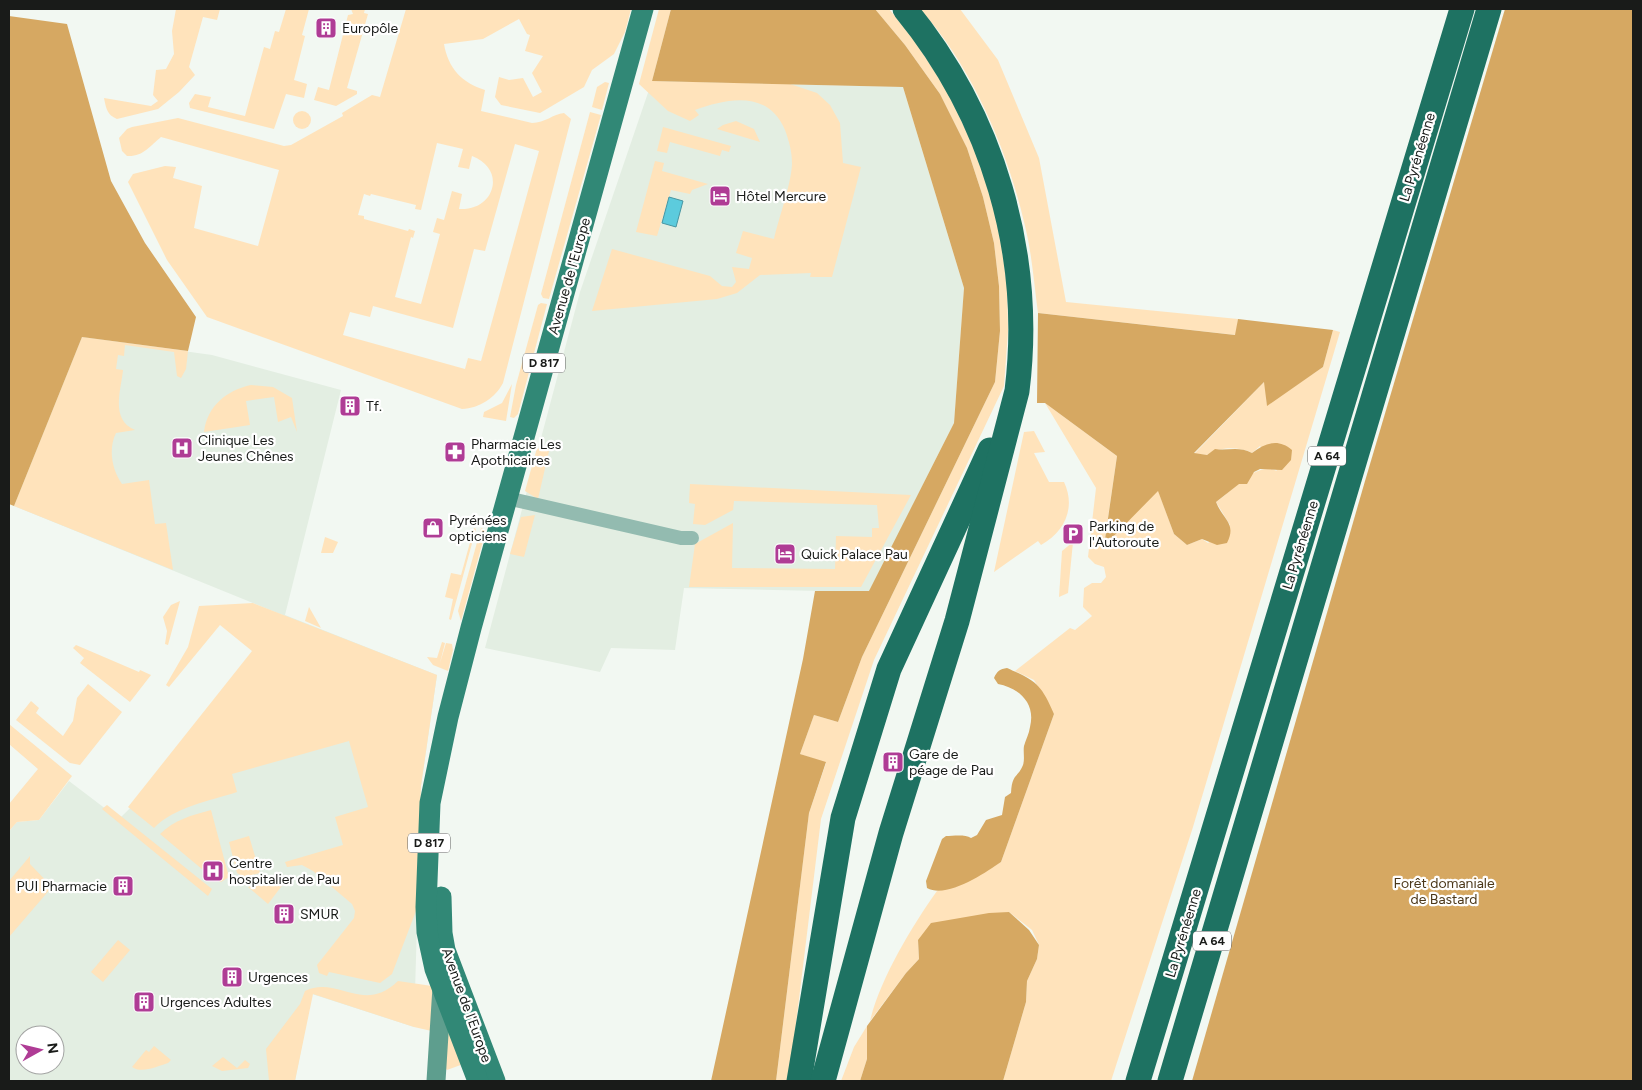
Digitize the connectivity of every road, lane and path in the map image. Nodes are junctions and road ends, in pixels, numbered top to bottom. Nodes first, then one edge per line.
1 (643, 9) edge
2 (905, 9) edge
3 (1462, 9) edge
4 (1489, 9) edge
5 (1017, 391) junction
6 (507, 498) junction
7 (692, 538) dead end
8 (448, 717) junction
9 (442, 986) junction
10 (1156, 1021) junction
11 (436, 1081) edge
12 (478, 1081) edge
13 (495, 1081) edge
14 (799, 1081) edge
15 (823, 1081) edge
16 (1132, 1081) edge
17 (1138, 1081) edge
18 (1170, 1081) edge

1 - 6 main road, Avenue de l'Europe / D 817
2 - 5 highway
3 - 10 highway, La Pyrénéenne / A 64
4 - 18 highway, La Pyrénéenne / A 64
5 - 14 highway
5 - 15 highway
6 - 7 street
6 - 8 main road, Avenue de l'Europe / D 817
8 - 9 main road, Avenue de l'Europe / D 817
8 - 13 main road, Avenue de l'Europe / D 817
9 - 11 street
9 - 12 main road, Avenue de l'Europe / D 817
10 - 16 highway
10 - 17 highway, La Pyrénéenne / A 64

